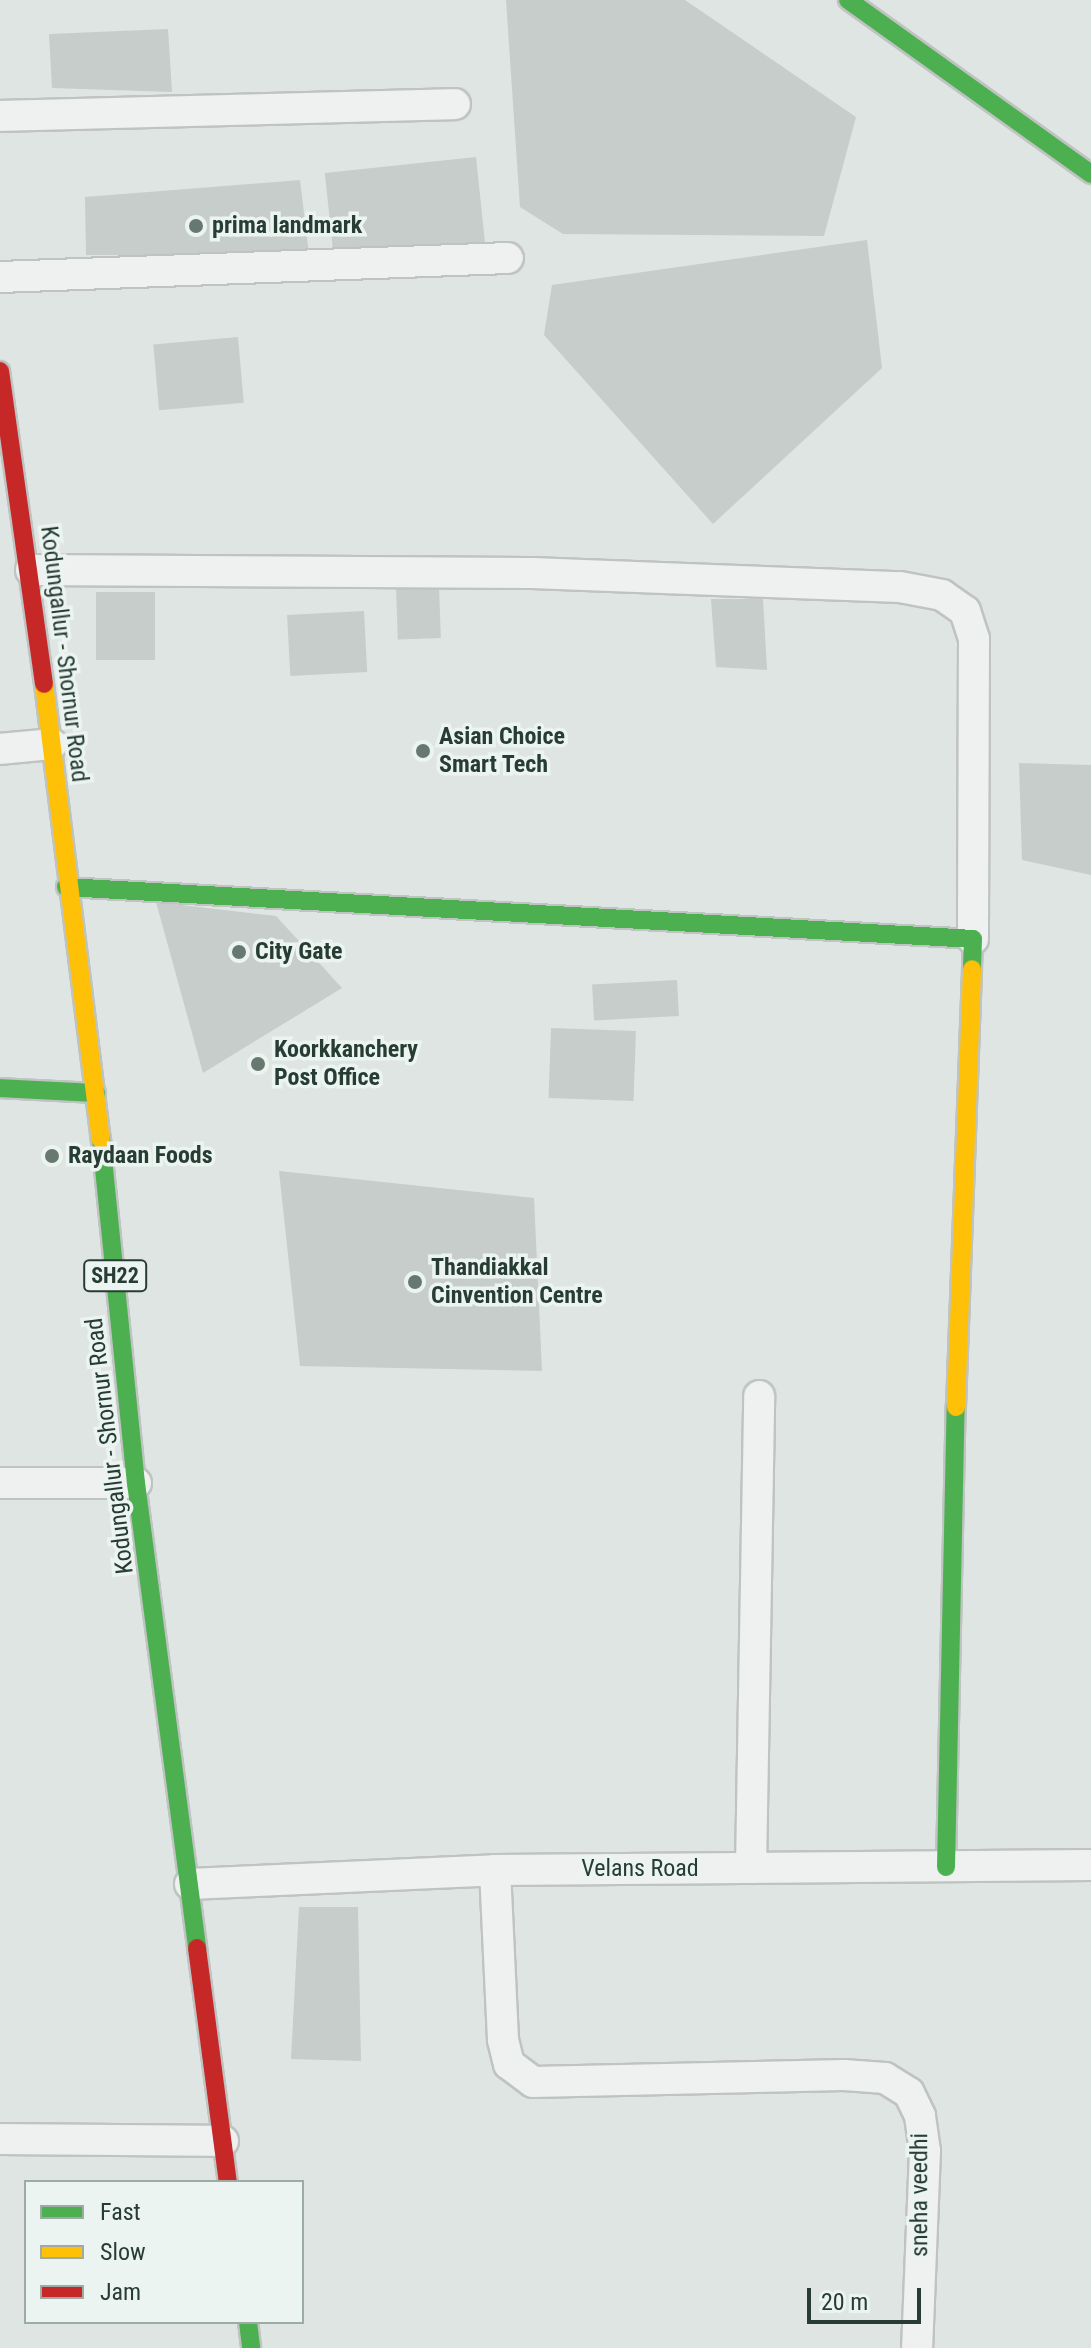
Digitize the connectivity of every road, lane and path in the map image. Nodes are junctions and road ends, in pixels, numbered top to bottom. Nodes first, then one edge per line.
1 (848, 0) edge
2 (455, 104) dead end
3 (0, 116) edge
4 (1091, 174) edge
5 (508, 258) dead end
6 (0, 277) edge
7 (0, 371) edge
8 (11, 512) edge
9 (31, 570) junction
10 (52, 744) junction
11 (0, 749) edge
12 (66, 887) junction
13 (973, 939) junction
14 (0, 1088) edge
15 (96, 1093) junction
16 (759, 1396) dead end
17 (0, 1483) edge
18 (136, 1483) junction
19 (1091, 1865) edge
20 (946, 1867) junction
21 (751, 1868) junction
22 (495, 1870) junction
23 (190, 1884) junction
24 (0, 2139) edge
25 (223, 2141) junction
26 (228, 2180) edge
27 (248, 2324) edge
28 (251, 2348) edge
29 (917, 2348) edge

1 - 4 main road
2 - 3 street
5 - 6 street
7 - 8 main road, Kodungallur - Shornur Road / SH22
8 - 9 main road, Kodungallur - Shornur Road / SH22
9 - 10 main road, Kodungallur - Shornur Road / SH22
9 - 13 street
10 - 11 street
10 - 12 main road, Kodungallur - Shornur Road / SH22
12 - 13 main road
12 - 15 main road, Kodungallur - Shornur Road / SH22
13 - 20 main road
14 - 15 main road
15 - 18 main road, Kodungallur - Shornur Road / SH22
16 - 21 street
17 - 18 street
18 - 23 main road, Kodungallur - Shornur Road / SH22
19 - 20 street, Velans Road
20 - 21 street, Velans Road
21 - 22 street, Velans Road
22 - 23 street, Velans Road
22 - 29 street, sneha veedhi
23 - 25 main road, Kodungallur - Shornur Road / SH22
24 - 25 street
25 - 26 main road, Kodungallur - Shornur Road / SH22
27 - 28 main road

